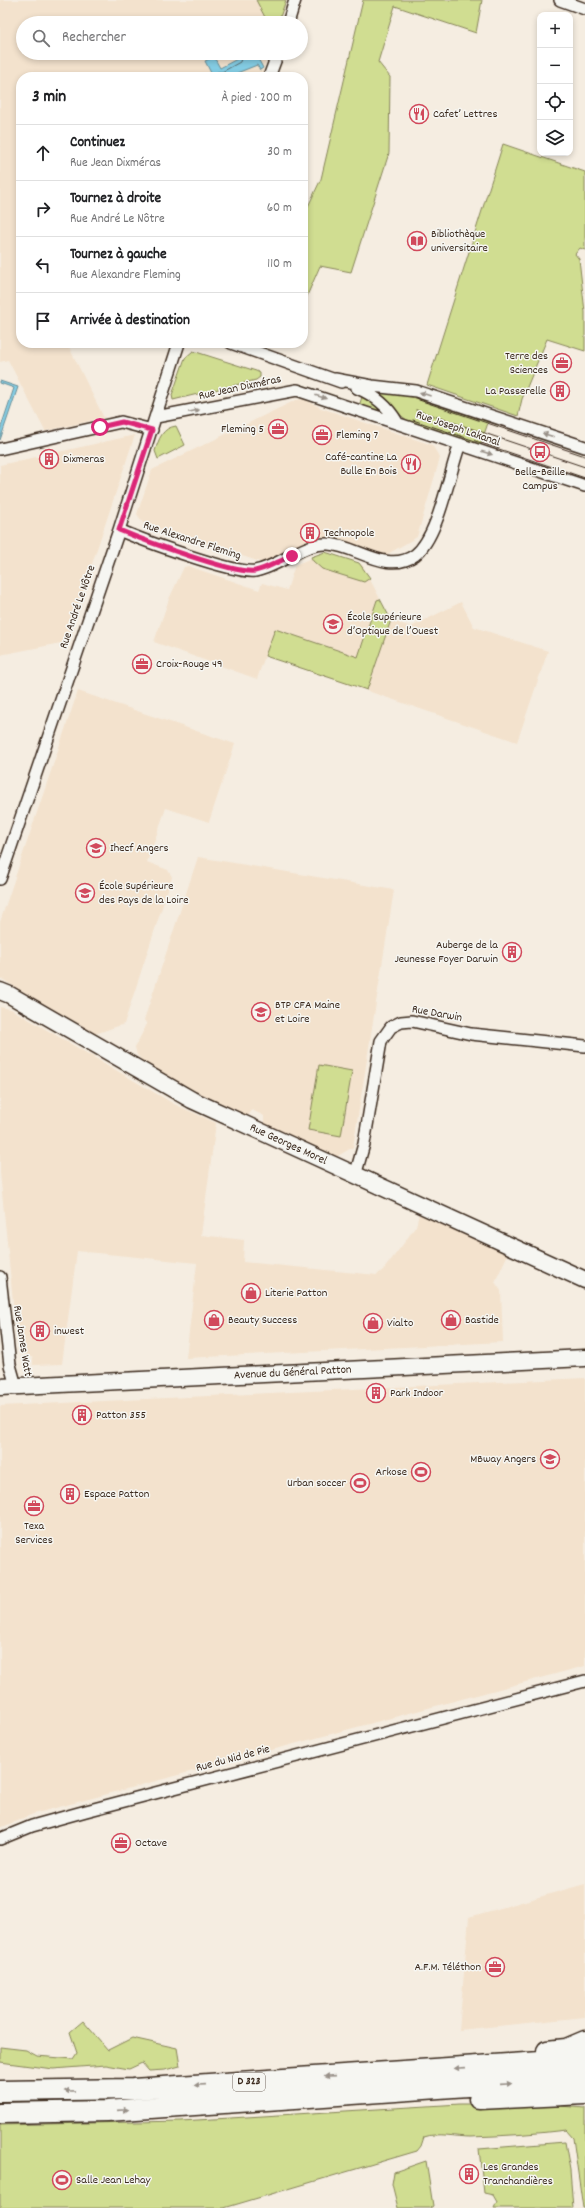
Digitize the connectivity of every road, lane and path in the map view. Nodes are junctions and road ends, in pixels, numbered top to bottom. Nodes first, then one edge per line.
1 (295, 0) edge
2 (560, 0) edge
3 (585, 9) edge
4 (290, 16) edge
5 (275, 60) edge
6 (271, 72) edge
7 (177, 348) edge
8 (245, 348) edge
9 (335, 379) junction
10 (156, 417) junction
11 (397, 422) junction
12 (152, 430) junction
13 (460, 444) junction
14 (585, 447) edge
15 (0, 449) edge
16 (585, 486) edge
17 (119, 530) junction
18 (0, 879) edge
19 (0, 992) edge
20 (585, 1046) edge
21 (355, 1176) junction
22 (0, 1277) edge
23 (585, 1280) edge
24 (585, 1358) edge
25 (16, 1386) junction
26 (0, 1387) edge
27 (585, 1675) edge
28 (585, 1681) edge
29 (473, 1709) junction
30 (0, 1839) edge
31 (585, 2041) edge
32 (585, 2060) edge
33 (498, 2065) junction
34 (585, 2078) edge
35 (0, 2091) edge
36 (585, 2094) edge
37 (527, 2097) junction
38 (244, 2102) junction
39 (585, 2102) edge
40 (0, 2113) edge

1 - 4 street
2 - 3 street
5 - 6 street
7 - 10 street, Rue André Le Nôtre
8 - 9 street, Rue Joseph Lakanal
9 - 11 street, Rue Joseph Lakanal
14 -> 9 street, Rue Joseph Lakanal
10 -> 11 street, Rue Jean Dixméras
10 - 12 street, Rue André Le Nôtre
11 - 13 street, Rue Joseph Lakanal
12 - 15 street
12 - 17 street, Rue André Le Nôtre
13 -> 16 street, Rue Joseph Lakanal
13 - 17 street, Rue Alexandre Fleming
17 - 18 street, Rue André Le Nôtre
19 - 21 street, Rue Georges Morel
20 - 21 street, Rue Darwin
21 - 23 street, Rue Georges Morel
22 - 25 street, Rue James Watt
24 - 25 street, Avenue du Général Patton
25 - 26 street, Avenue du Général Patton
27 - 29 street, Rue du Nid de Pie
28 - 29 street, Rue du Nid de Pie
29 - 30 street, Rue du Nid de Pie
31 - 33 highway
32 - 33 highway, D 323
33 -> 35 highway, D 323
38 -> 34 highway, D 323
36 - 37 highway
37 - 38 highway
37 - 39 highway
40 -> 38 highway, D 323

